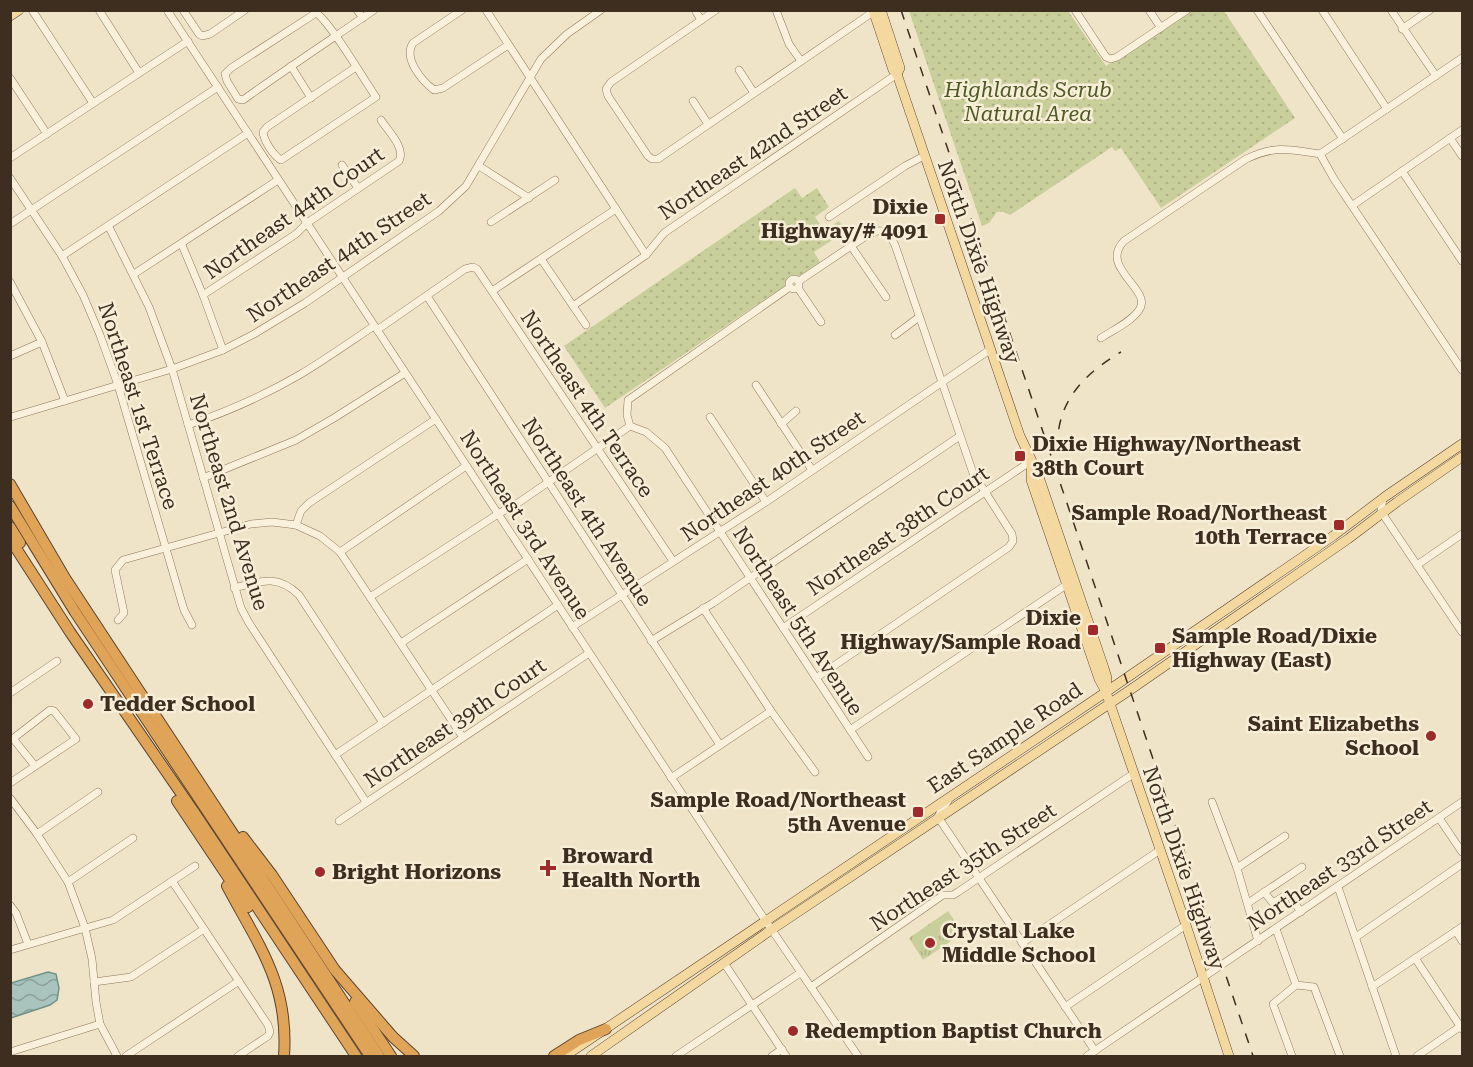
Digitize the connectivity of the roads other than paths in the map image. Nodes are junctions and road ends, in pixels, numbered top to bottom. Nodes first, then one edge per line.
1 (19, 10) edge
2 (32, 10) edge
3 (99, 10) edge
4 (167, 10) edge
5 (183, 10) edge
6 (245, 10) edge
7 (357, 10) edge
8 (374, 10) edge
9 (462, 10) edge
10 (486, 10) edge
11 (601, 10) edge
12 (695, 10) edge
13 (716, 10) edge
14 (776, 10) edge
15 (1076, 10) edge
16 (1149, 10) edge
17 (1186, 10) edge
18 (1257, 10) edge
19 (1322, 10) edge
20 (1391, 10) edge
21 (1430, 10) edge
22 (876, 11) edge
23 (10, 16) edge
24 (363, 18) junction
25 (701, 20) junction
26 (1161, 28) junction
27 (1402, 29) junction
28 (335, 36) junction
29 (188, 41) junction
30 (508, 45) junction
31 (1462, 58) edge
32 (801, 61) junction
33 (291, 66) junction
34 (356, 67) junction
35 (739, 70) dead end
36 (139, 73) junction
37 (897, 74) junction
38 (1436, 76) junction
39 (10, 78) edge
40 (529, 78) junction
41 (218, 87) junction
42 (754, 93) junction
43 (311, 98) junction
44 (693, 101) dead end
45 (93, 103) junction
46 (1387, 108) junction
47 (381, 120) dead end
48 (708, 124) junction
49 (1462, 130) edge
50 (248, 133) junction
51 (47, 134) junction
52 (1450, 138) junction
53 (1342, 139) junction
54 (1320, 154) junction
55 (924, 156) junction
56 (1462, 156) edge
57 (10, 158) edge
58 (342, 165) dead end
59 (479, 166) junction
60 (1402, 171) junction
61 (10, 178) edge
62 (278, 180) junction
63 (555, 180) dead end
64 (358, 188) junction
65 (529, 198) junction
66 (1353, 205) junction
67 (616, 209) junction
68 (31, 210) junction
69 (829, 217) dead end
70 (491, 222) dead end
71 (307, 223) junction
72 (10, 224) edge
73 (109, 227) junction
74 (182, 245) junction
75 (851, 246) junction
76 (646, 255) junction
77 (62, 256) junction
78 (541, 259) junction
79 (1462, 261) edge
80 (134, 274) junction
81 (342, 277) junction
82 (796, 285) junction
83 (12, 286) edge
84 (492, 291) junction
85 (203, 295) junction
86 (426, 296) junction
87 (886, 297) dead end
88 (573, 306) junction
89 (919, 317) junction
90 (821, 322) dead end
91 (586, 325) dead end
92 (376, 328) junction
93 (894, 335) dead end
94 (1101, 338) dead end
95 (42, 342) junction
96 (990, 349) junction
97 (223, 350) junction
98 (10, 356) edge
99 (172, 369) junction
100 (1462, 370) edge
101 (405, 373) junction
102 (941, 382) junction
103 (118, 386) junction
104 (756, 386) dead end
105 (65, 401) junction
106 (796, 411) dead end
107 (11, 417) edge
108 (710, 417) dead end
109 (436, 419) junction
110 (781, 424) junction
111 (188, 425) junction
112 (630, 426) junction
113 (960, 436) junction
114 (1462, 444) edge
115 (598, 449) junction
116 (1462, 457) edge
117 (1031, 461) junction
118 (466, 466) junction
119 (812, 471) junction
120 (203, 478) junction
121 (548, 483) junction
122 (11, 485) edge
123 (984, 492) junction
124 (1383, 499) junction
125 (765, 502) junction
126 (10, 506) edge
127 (1371, 508) junction
128 (1382, 513) junction
129 (498, 514) junction
130 (1370, 522) junction
131 (296, 525) junction
132 (10, 526) edge
133 (720, 532) junction
134 (219, 533) junction
135 (1460, 536) edge
136 (10, 539) edge
137 (1462, 546) edge
138 (167, 548) junction
139 (10, 551) edge
140 (340, 552) junction
141 (37, 553) junction
142 (528, 560) junction
143 (673, 561) junction
144 (1417, 565) junction
145 (750, 578) junction
146 (1066, 585) junction
147 (234, 588) junction
148 (621, 596) junction
149 (370, 597) junction
150 (1237, 602) junction
151 (558, 606) junction
152 (703, 608) junction
153 (1232, 618) junction
154 (118, 620) dead end
155 (192, 625) dead end
156 (572, 627) junction
157 (783, 628) junction
158 (1462, 632) edge
159 (651, 641) junction
160 (402, 643) junction
161 (589, 652) junction
162 (57, 661) dead end
163 (816, 678) junction
164 (432, 689) junction
165 (1106, 692) junction
166 (10, 693) edge
167 (1109, 703) junction
168 (771, 711) junction
169 (383, 723) junction
170 (850, 730) junction
171 (462, 736) junction
172 (720, 745) junction
173 (335, 755) junction
174 (868, 756) dead end
175 (35, 766) junction
176 (815, 772) dead end
177 (1133, 774) junction
178 (195, 776) junction
179 (671, 778) junction
180 (10, 783) edge
181 (98, 792) dead end
182 (955, 794) junction
183 (10, 798) edge
184 (366, 802) junction
185 (1212, 802) dead end
186 (1462, 802) edge
187 (182, 808) junction
188 (932, 809) junction
189 (194, 812) junction
190 (938, 817) junction
191 (1439, 818) junction
192 (339, 821) dead end
193 (37, 834) junction
194 (1285, 836) dead end
195 (133, 838) dead end
196 (906, 839) junction
197 (1160, 850) junction
198 (1462, 852) edge
199 (1462, 864) edge
200 (195, 866) dead end
201 (1302, 867) dead end
202 (1237, 868) junction
203 (978, 878) junction
204 (172, 881) junction
205 (68, 882) junction
206 (1338, 887) junction
207 (1264, 892) junction
208 (1248, 903) junction
209 (10, 905) edge
210 (1301, 912) junction
211 (765, 921) junction
212 (1186, 925) junction
213 (85, 928) junction
214 (204, 929) junction
215 (1276, 929) junction
216 (1459, 929) edge
217 (771, 930) junction
218 (1356, 937) junction
219 (1258, 941) junction
220 (1462, 941) edge
221 (1022, 943) junction
222 (28, 944) junction
223 (10, 950) edge
224 (1415, 958) junction
225 (724, 963) junction
226 (335, 970) junction
227 (800, 972) junction
228 (1203, 978) junction
229 (239, 981) junction
230 (94, 982) junction
231 (1296, 985) junction
232 (811, 987) junction
233 (1372, 987) junction
234 (752, 1005) junction
235 (1065, 1007) junction
236 (100, 1024) junction
237 (1462, 1028) edge
238 (606, 1029) junction
239 (1095, 1051) junction
240 (10, 1052) edge
241 (784, 1053) edge
242 (117, 1056) edge
243 (126, 1056) edge
244 (238, 1056) edge
245 (284, 1056) edge
246 (348, 1056) edge
247 (356, 1056) edge
248 (370, 1056) edge
249 (379, 1056) edge
250 (391, 1056) edge
251 (414, 1056) edge
252 (554, 1056) edge
253 (565, 1056) edge
254 (591, 1056) edge
255 (676, 1056) edge
256 (772, 1056) edge
257 (858, 1056) edge
258 (1087, 1056) edge
259 (1229, 1056) edge
260 (1292, 1056) edge
261 (1340, 1056) edge
262 (1396, 1056) edge
263 (1417, 1056) edge

1 - 23 main road
2 - 45 street
3 - 36 street
4 - 29 street, Northeast 3rd Avenue
5 - 6 street
7 - 24 street
8 - 24 street
9 - 30 street
10 - 30 street
11 - 40 street, Northeast 44th Street
12 - 25 street
13 - 25 street
14 - 32 street
15 - 26 street
16 - 26 street
17 - 26 street
18 - 53 street
19 - 46 street
20 - 27 street
21 - 27 street
22 - 32 street
22 - 37 main road, North Dixie Highway
24 - 28 street
25 - 48 street
27 - 38 street
28 - 33 street
28 - 33 street
28 - 34 street
29 - 36 street
29 - 41 street, Northeast 3rd Avenue
30 - 40 street
31 - 38 street
32 - 42 street
33 - 43 street
34 - 43 street
34 - 43 street
35 - 42 street
36 - 45 street
37 - 55 main road, North Dixie Highway
37 - 76 street, Northeast 42nd Street
38 - 46 street
39 - 51 street
40 - 59 street, Northeast 44th Street
40 - 67 street
41 - 50 street, Northeast 3rd Avenue
41 - 68 street
42 - 48 street
44 - 48 street
45 - 51 street
46 - 53 street
47 - 64 street, Northeast 44th Court
49 - 52 street
50 - 62 street, Northeast 3rd Avenue
50 - 73 street
51 - 57 street
52 - 56 street
52 - 60 street
53 - 54 street
54 - 66 street
54 - 94 street
55 - 69 street
55 - 96 main road, North Dixie Highway
58 - 64 street
59 - 65 street
59 - 81 street, Northeast 44th Street
60 - 66 street
60 - 79 street
61 - 68 street, Northeast 1st Terrace
62 - 71 street, Northeast 3rd Avenue
62 - 74 street
63 - 65 street
64 - 71 street, Northeast 44th Court
65 - 70 street
66 - 100 street
67 - 76 street
67 - 78 street
68 - 72 street
68 - 77 street, Northeast 1st Terrace
71 - 81 street, Northeast 3rd Avenue
71 - 85 street, Northeast 44th Court
73 - 77 street
73 - 80 street, Northeast 2nd Avenue
74 - 80 street
74 - 85 street
75 - 82 street
75 - 87 street
75 - 89 street
76 - 88 street, Northeast 42nd Street
77 - 103 street, Northeast 1st Terrace
78 - 84 street
78 - 88 street
80 - 99 street, Northeast 2nd Avenue
81 - 92 street, Northeast 3rd Avenue
81 - 97 street, Northeast 44th Street
82 - 90 street
82 - 112 street
83 - 95 street
84 - 86 street, Northeast 4th Terrace
84 - 115 street, Northeast 4th Terrace
85 - 97 street
86 - 92 street
86 - 121 street, Northeast 4th Avenue
88 - 91 street
89 - 93 street
89 - 102 street
92 - 101 street, Northeast 3rd Avenue
92 - 111 street
95 - 98 street
95 - 105 street
96 - 102 street, Northeast 40th Street
96 - 117 main road, North Dixie Highway
97 - 99 street, Northeast 44th Street
99 - 103 street, Northeast 44th Street
99 - 111 street, Northeast 2nd Avenue
101 - 109 street, Northeast 3rd Avenue
101 - 120 street
102 - 113 street
102 - 119 street, Northeast 40th Street
103 - 105 street, Northeast 44th Street
103 - 138 street, Northeast 1st Terrace
104 - 110 street
105 - 107 street, Northeast 44th Street
106 - 110 street
108 - 125 street
109 - 118 street, Northeast 3rd Avenue
109 - 131 street
110 - 119 street
111 - 120 street, Northeast 2nd Avenue
112 - 115 street
112 - 133 street, Northeast 5th Avenue
113 - 123 street
113 - 145 street
114 - 124 main road, East Sample Road
115 - 121 street
115 - 143 street, Northeast 4th Terrace
116 - 128 main road, East Sample Road
117 - 123 street, Northeast 38th Court
117 - 146 main road, North Dixie Highway
117 - 165 main road, North Dixie Highway
118 - 129 street, Northeast 3rd Avenue
118 - 140 street
119 - 125 street, Northeast 40th Street
120 - 134 street, Northeast 2nd Avenue
121 - 129 street
121 - 148 street, Northeast 4th Avenue
122 - 141 highway
122 - 178 highway
123 - 157 street, Northeast 38th Court
123 - 163 street
124 - 127 main road, East Sample Road
124 - 128 street
125 - 133 street, Northeast 40th Street
126 - 141 highway
127 - 130 main road
127 - 150 main road, East Sample Road
128 - 130 main road, East Sample Road
128 - 144 street
129 - 142 street, Northeast 3rd Avenue
129 - 149 street
130 - 153 main road, East Sample Road
131 - 134 street
131 - 140 street
132 - 189 highway
133 - 143 street, Northeast 40th Street
133 - 145 street, Northeast 5th Avenue
134 - 138 street
134 - 147 street, Northeast 2nd Avenue
135 - 137 street
135 - 144 street
136 - 189 highway
138 - 154 street
138 - 155 street, Northeast 1st Terrace
139 - 187 highway
140 - 149 street
141 - 248 highway
142 - 151 street, Northeast 3rd Avenue
142 - 160 street
143 - 148 street, Northeast 40th Street
144 - 158 street
145 - 152 street
145 - 157 street, Northeast 5th Avenue
146 - 165 main road, North Dixie Highway
146 - 170 street
147 - 169 street
147 - 173 street, Northeast 2nd Avenue
148 - 156 street, Northeast 40th Street
148 - 159 street, Northeast 4th Avenue
149 - 160 street
150 - 153 main road
150 - 165 main road, East Sample Road
151 - 156 street, Northeast 3rd Avenue
151 - 164 street
152 - 159 street
152 - 168 street
153 - 167 main road, East Sample Road
156 - 161 street, Northeast 3rd Avenue
157 - 163 street, Northeast 5th Avenue
159 - 172 street, Northeast 4th Avenue
160 - 164 street
161 - 171 street, Northeast 39th Court
161 - 179 street, Northeast 3rd Avenue
162 - 166 street
163 - 170 street, Northeast 5th Avenue
164 - 169 street
164 - 171 street
165 - 167 main road, North Dixie Highway
165 - 182 main road, East Sample Road
167 - 177 main road, North Dixie Highway
167 - 190 main road, East Sample Road
168 - 172 street
168 - 176 street
169 - 173 street
170 - 174 street, Northeast 5th Avenue
171 - 184 street, Northeast 39th Court
172 - 179 street
173 - 184 street, Northeast 2nd Avenue
175 - 175 street
175 - 180 street
177 - 197 main road, North Dixie Highway
177 - 203 street, Northeast 35th Street
178 - 226 highway
178 - 249 highway
179 - 211 street, Northeast 3rd Avenue
181 - 193 street
182 - 188 main road, East Sample Road
182 - 190 street
183 - 193 street
184 - 192 street, Northeast 39th Court
185 - 202 street
186 - 191 street, Northeast 33rd Street
187 - 245 highway
187 - 246 highway
188 - 196 main road
188 - 211 main road, East Sample Road
189 - 247 highway
190 - 196 main road, East Sample Road
190 - 203 street
191 - 198 street
191 - 206 street, Northeast 33rd Street
193 - 205 street
194 - 202 street
195 - 205 street
196 - 217 main road, East Sample Road
197 - 212 main road, North Dixie Highway
197 - 221 street
199 - 218 street
200 - 204 street
201 - 207 street
202 - 208 street
203 - 221 street
203 - 232 street, Northeast 35th Street
204 - 213 street
204 - 214 street
205 - 213 street
206 - 210 street, Northeast 33rd Street
206 - 218 street
207 - 208 street
207 - 210 street
208 - 219 street
209 - 222 street
210 - 215 street, Northeast 33rd Street
211 - 217 street, Northeast 3rd Avenue
211 - 238 main road, East Sample Road
212 - 228 main road, North Dixie Highway
212 - 235 street
213 - 222 street
213 - 230 street
214 - 229 street
214 - 230 street
215 - 219 street, Northeast 33rd Street
215 - 231 street
216 - 220 street
216 - 224 street
217 - 225 main road, East Sample Road
217 - 227 street, Northeast 3rd Avenue
218 - 233 street
219 - 228 street, Northeast 33rd Street
221 - 235 street
222 - 223 street
224 - 233 street
224 - 237 street
225 - 234 street
225 - 254 main road, East Sample Road
226 - 250 highway
226 - 251 highway
227 - 232 street, Northeast 3rd Avenue
227 - 234 street
228 - 239 street, Northeast 33rd Street
228 - 259 main road, North Dixie Highway
229 - 243 street
229 - 244 street
230 - 236 street
231 - 260 street
231 - 261 street
232 - 257 street, Northeast 3rd Avenue
233 - 262 street
234 - 241 street
234 - 255 street
235 - 239 street
236 - 240 street
236 - 242 street
237 - 263 street
238 - 252 highway
238 - 253 main road, East Sample Road
239 - 258 street, Northeast 33rd Street
241 - 256 street

